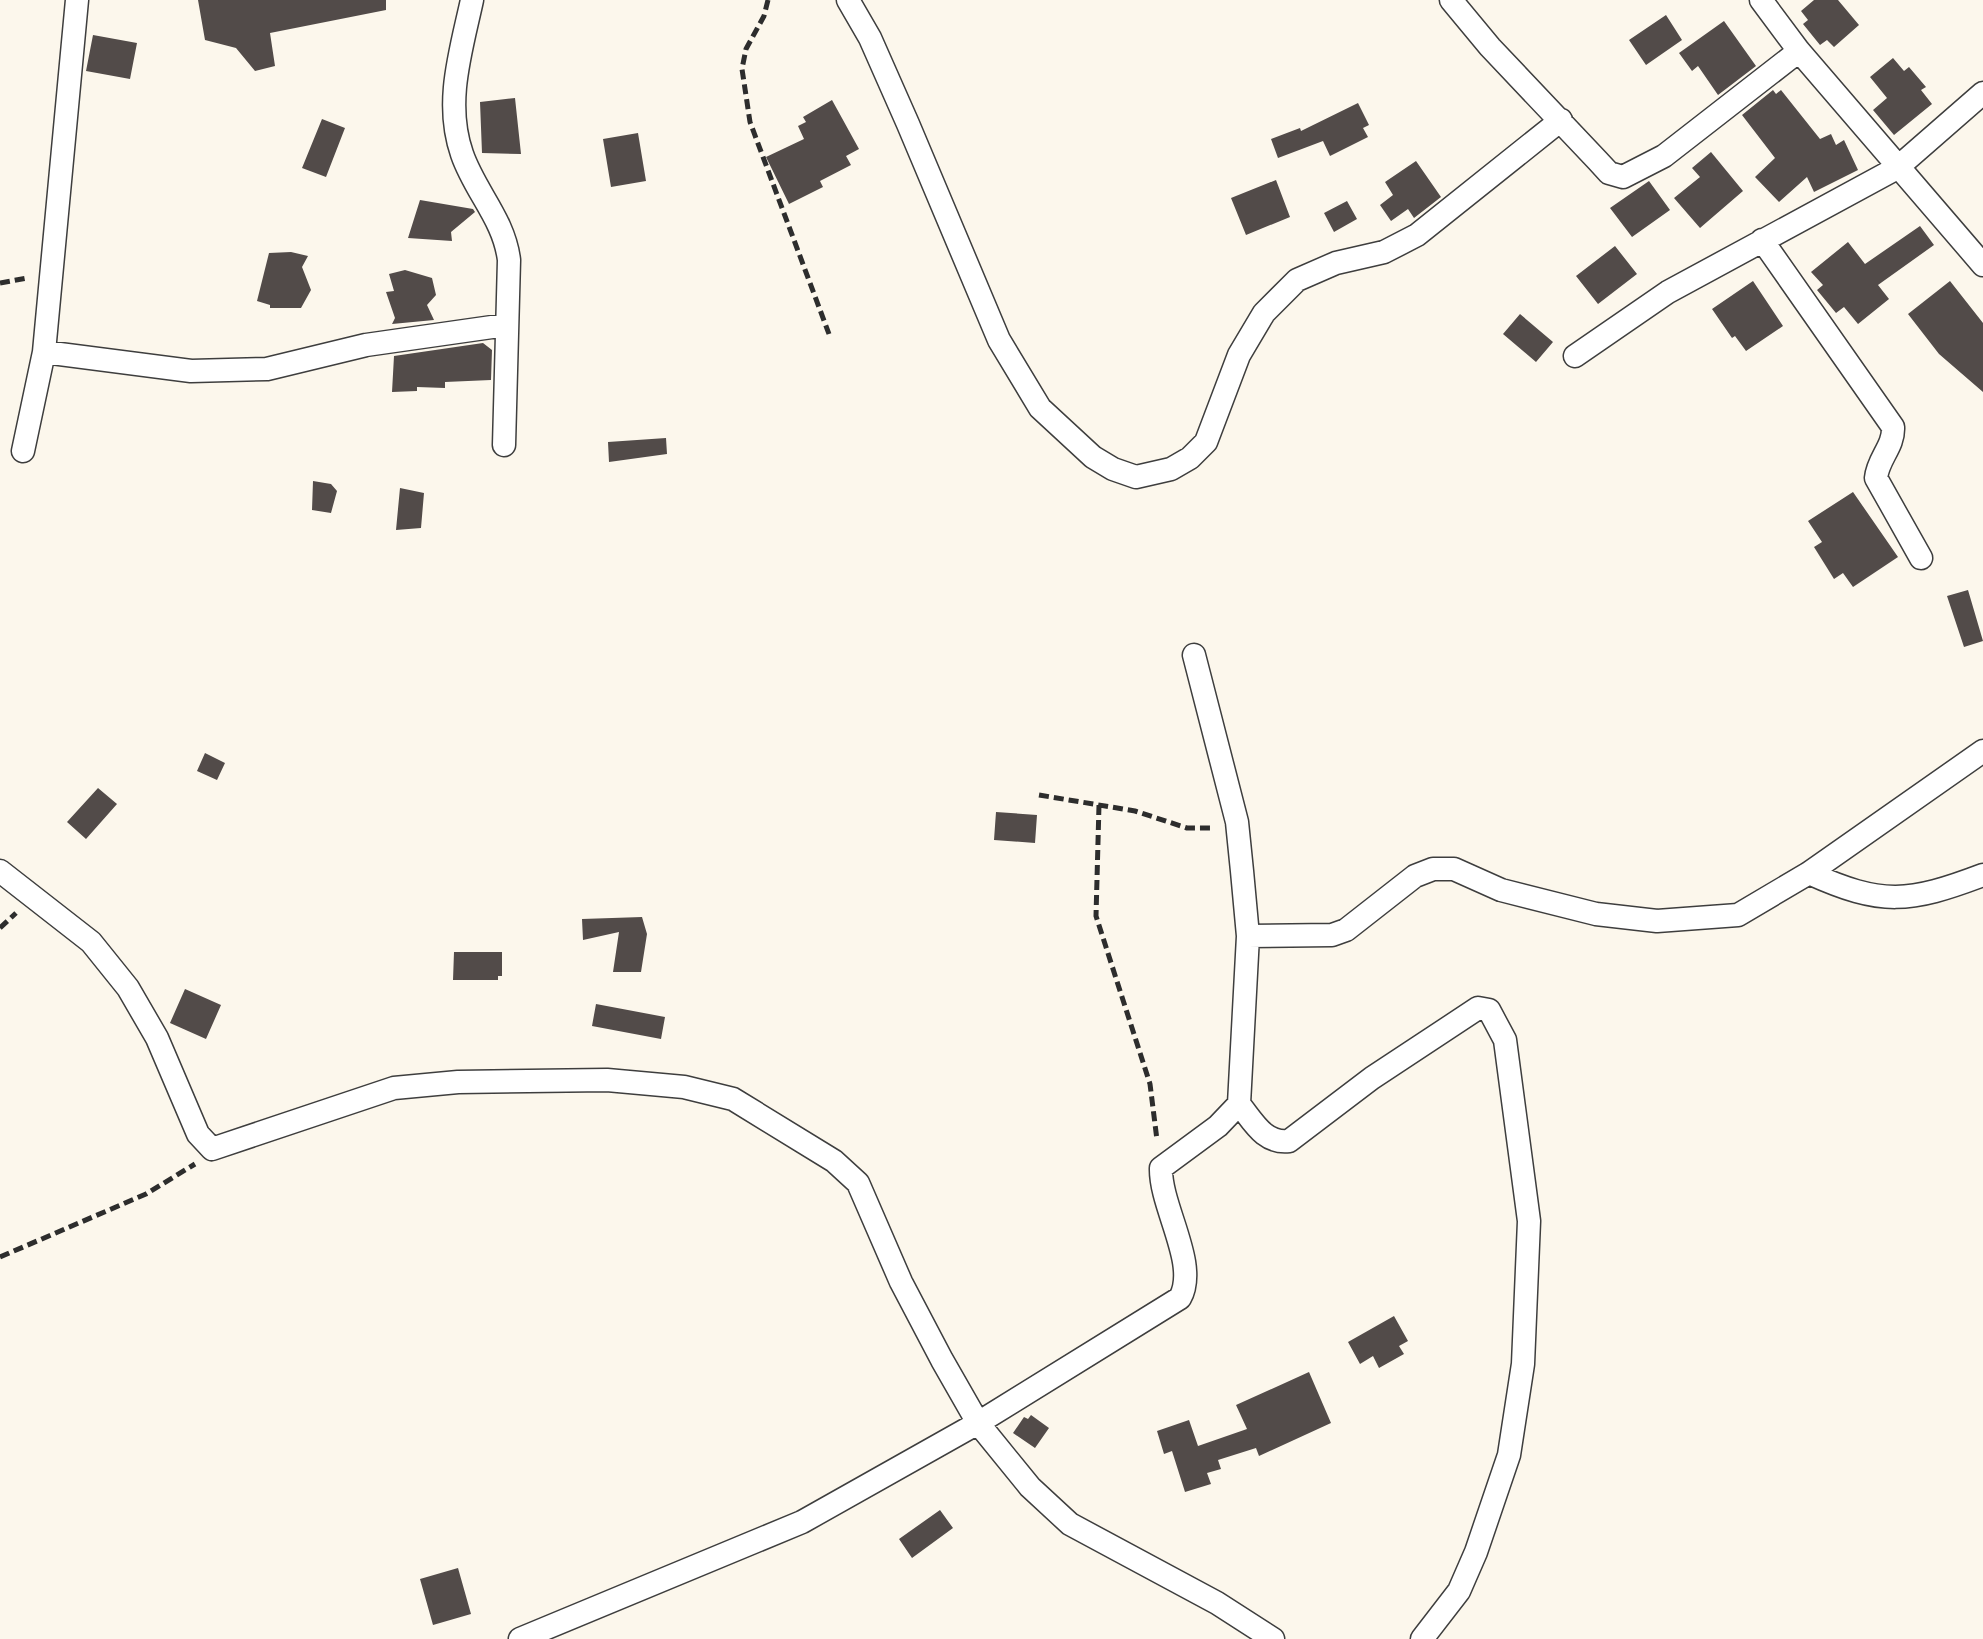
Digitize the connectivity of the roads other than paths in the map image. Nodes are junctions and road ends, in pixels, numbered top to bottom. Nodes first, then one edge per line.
1 (77, 0) edge
2 (472, 0) edge
3 (848, 0) edge
4 (1451, 0) edge
5 (1760, 0) edge
6 (1799, 51) junction
7 (1983, 92) edge
8 (1560, 120) junction
9 (1897, 168) junction
10 (1762, 240) junction
11 (1983, 265) edge
12 (506, 325) junction
13 (44, 352) junction
14 (1576, 356) dead end
15 (504, 446) dead end
16 (23, 451) dead end
17 (1921, 558) dead end
18 (1194, 655) dead end
19 (1983, 752) edge
20 (0, 870) edge
21 (1809, 873) junction
22 (1983, 875) edge
23 (1248, 936) junction
24 (1239, 1104) junction
25 (978, 1423) junction
26 (520, 1639) edge
27 (1274, 1639) edge
28 (1422, 1639) edge

1 - 13 street
2 - 12 street
3 - 8 street
4 - 8 street
5 - 6 street
6 - 8 street
6 - 9 street
7 - 9 street
9 - 10 street
9 - 11 street
10 - 14 street
10 - 17 street
12 - 13 street
12 - 15 street
13 - 16 street
18 - 23 street
19 - 21 street
20 - 25 street
21 - 22 street
21 - 23 street
23 - 24 street
24 - 25 street
24 - 28 street
25 - 26 street
25 - 27 street

